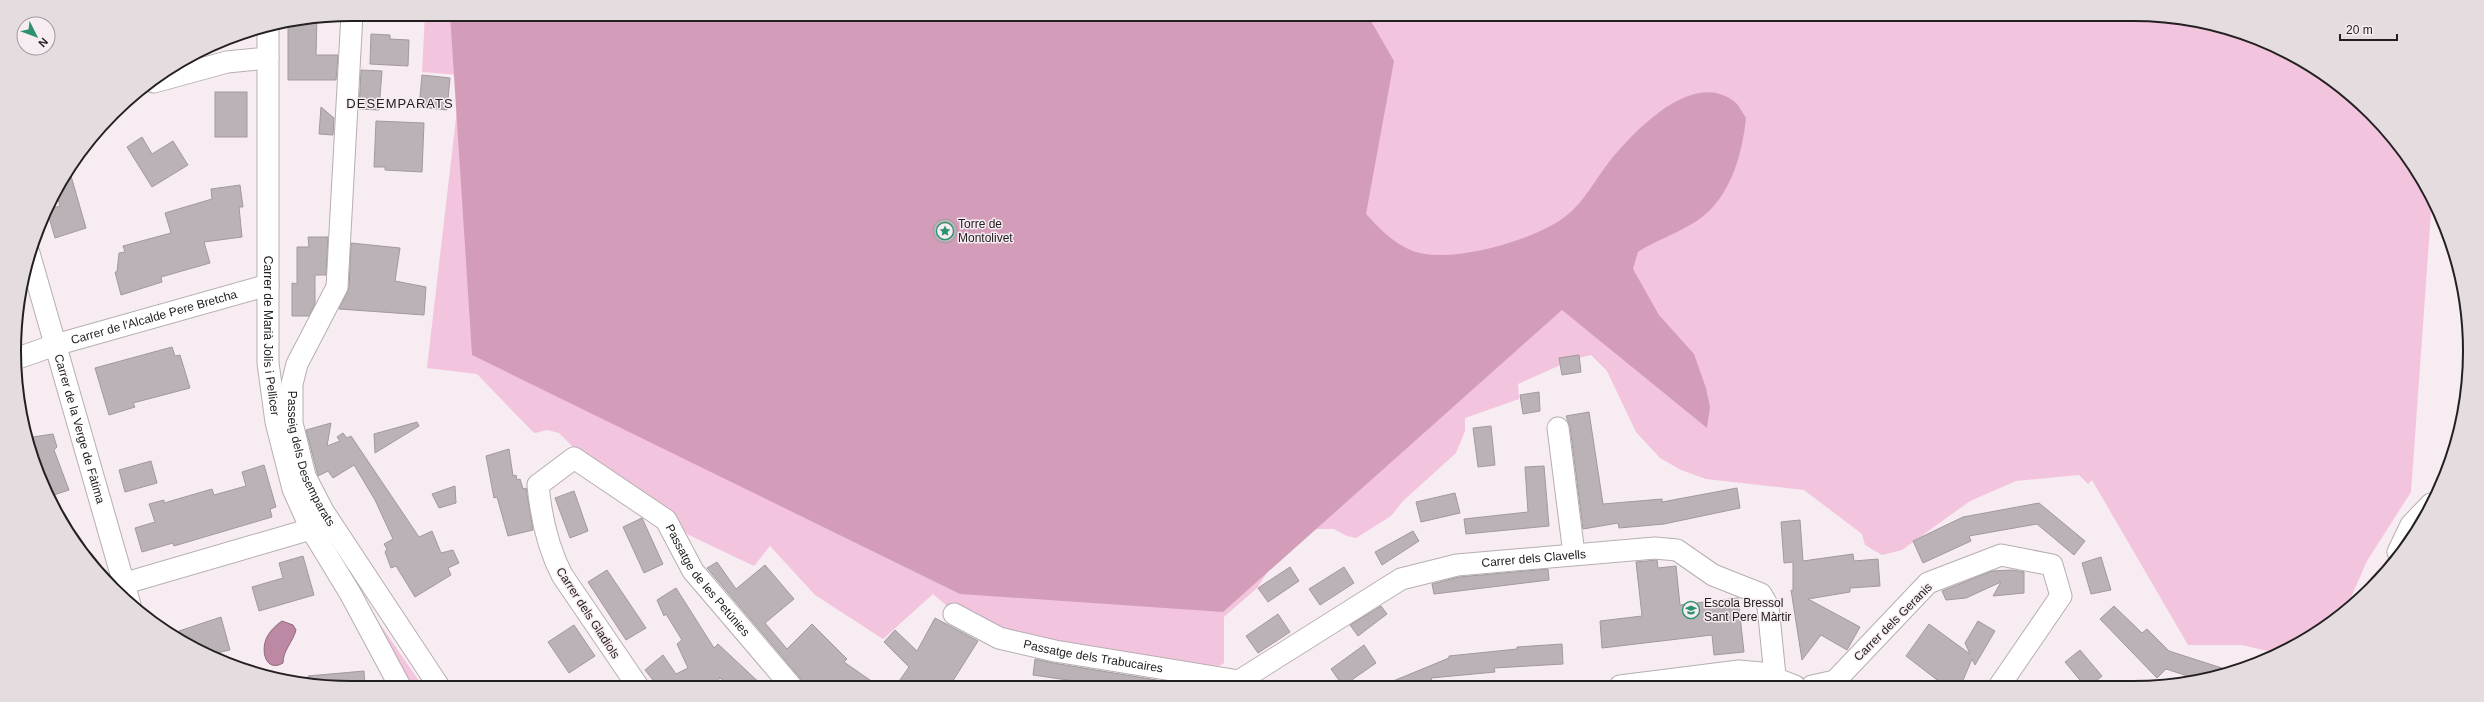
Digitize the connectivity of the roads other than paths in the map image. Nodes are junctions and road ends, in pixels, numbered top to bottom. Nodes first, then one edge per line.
1 (352, 21) edge
2 (268, 32) edge
3 (268, 58) junction
4 (165, 79) edge
5 (32, 268) edge
6 (268, 285) junction
7 (55, 345) junction
8 (21, 357) edge
9 (1558, 428) dead end
10 (574, 458) joint
11 (2416, 520) edge
12 (311, 529) junction
13 (2407, 534) edge
14 (1574, 554) junction
15 (118, 584) edge
16 (118, 585) edge
17 (954, 614) dead end
18 (397, 681) edge
19 (435, 681) edge
20 (634, 681) edge
21 (787, 681) edge
22 (1239, 681) joint
23 (1660, 681) edge
24 (1774, 681) edge
25 (1776, 681) edge
26 (1836, 681) edge
27 (2003, 681) edge

1 - 19 street, Passeig dels Desemparats
2 - 3 street, Carrer de Marià Jolis i Pellicer
3 - 4 street
3 - 6 street, Carrer de Marià Jolis i Pellicer
5 - 7 street, Carrer de la Verge de Fàtima
6 - 7 street, Carrer de l'Alcalde Pere Bretcha
6 - 12 street, Carrer de Marià Jolis i Pellicer
7 - 8 street, Carrer de l'Alcalde Pere Bretcha
7 - 15 street, Carrer de la Verge de Fàtima
9 - 14 street
10 - 20 street, Carrer dels Gladiols
10 - 21 street, Passatge de les Petúnies
11 - 13 street
12 - 16 street
12 - 18 street, Carrer de Marià Jolis i Pellicer
14 - 22 street, Carrer dels Clavells
14 - 25 street, Carrer dels Clavells
17 - 22 street, Passatge dels Trabucaires
23 - 24 street
26 - 27 street, Carrer dels Geranis

